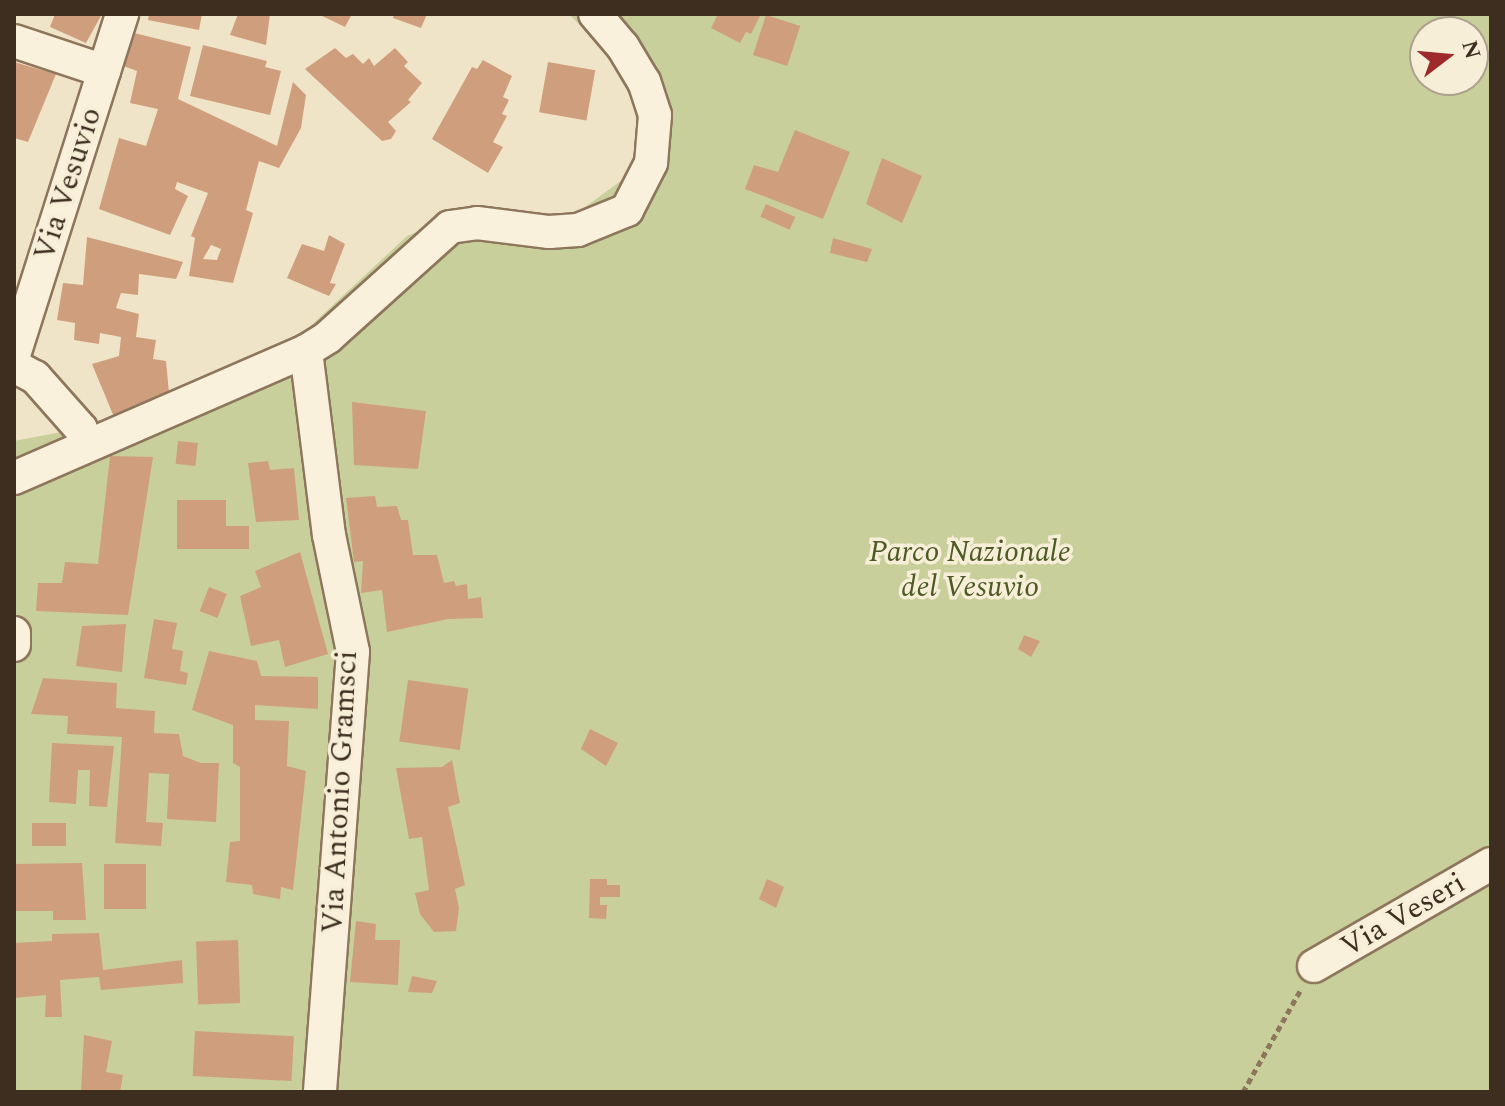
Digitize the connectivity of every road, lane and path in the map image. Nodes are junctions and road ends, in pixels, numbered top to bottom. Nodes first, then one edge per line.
1 (122, 14) edge
2 (595, 14) edge
3 (14, 41) edge
4 (104, 71) junction
5 (306, 351) junction
6 (14, 355) edge
7 (14, 366) edge
8 (86, 444) junction
9 (14, 478) edge
10 (14, 633) edge
11 (14, 645) edge
12 (1491, 864) edge
13 (1314, 966) joint
14 (320, 1092) edge
15 (1243, 1092) edge

1 - 4 street, Via Vesuvio
2 - 5 street
3 - 4 street
4 - 6 street, Via Vesuvio
5 - 8 street
5 - 14 street, Via Antonio Gramsci
7 - 8 street
8 - 9 street
10 - 11 street
12 - 13 street, Via Veseri
13 - 15 path

